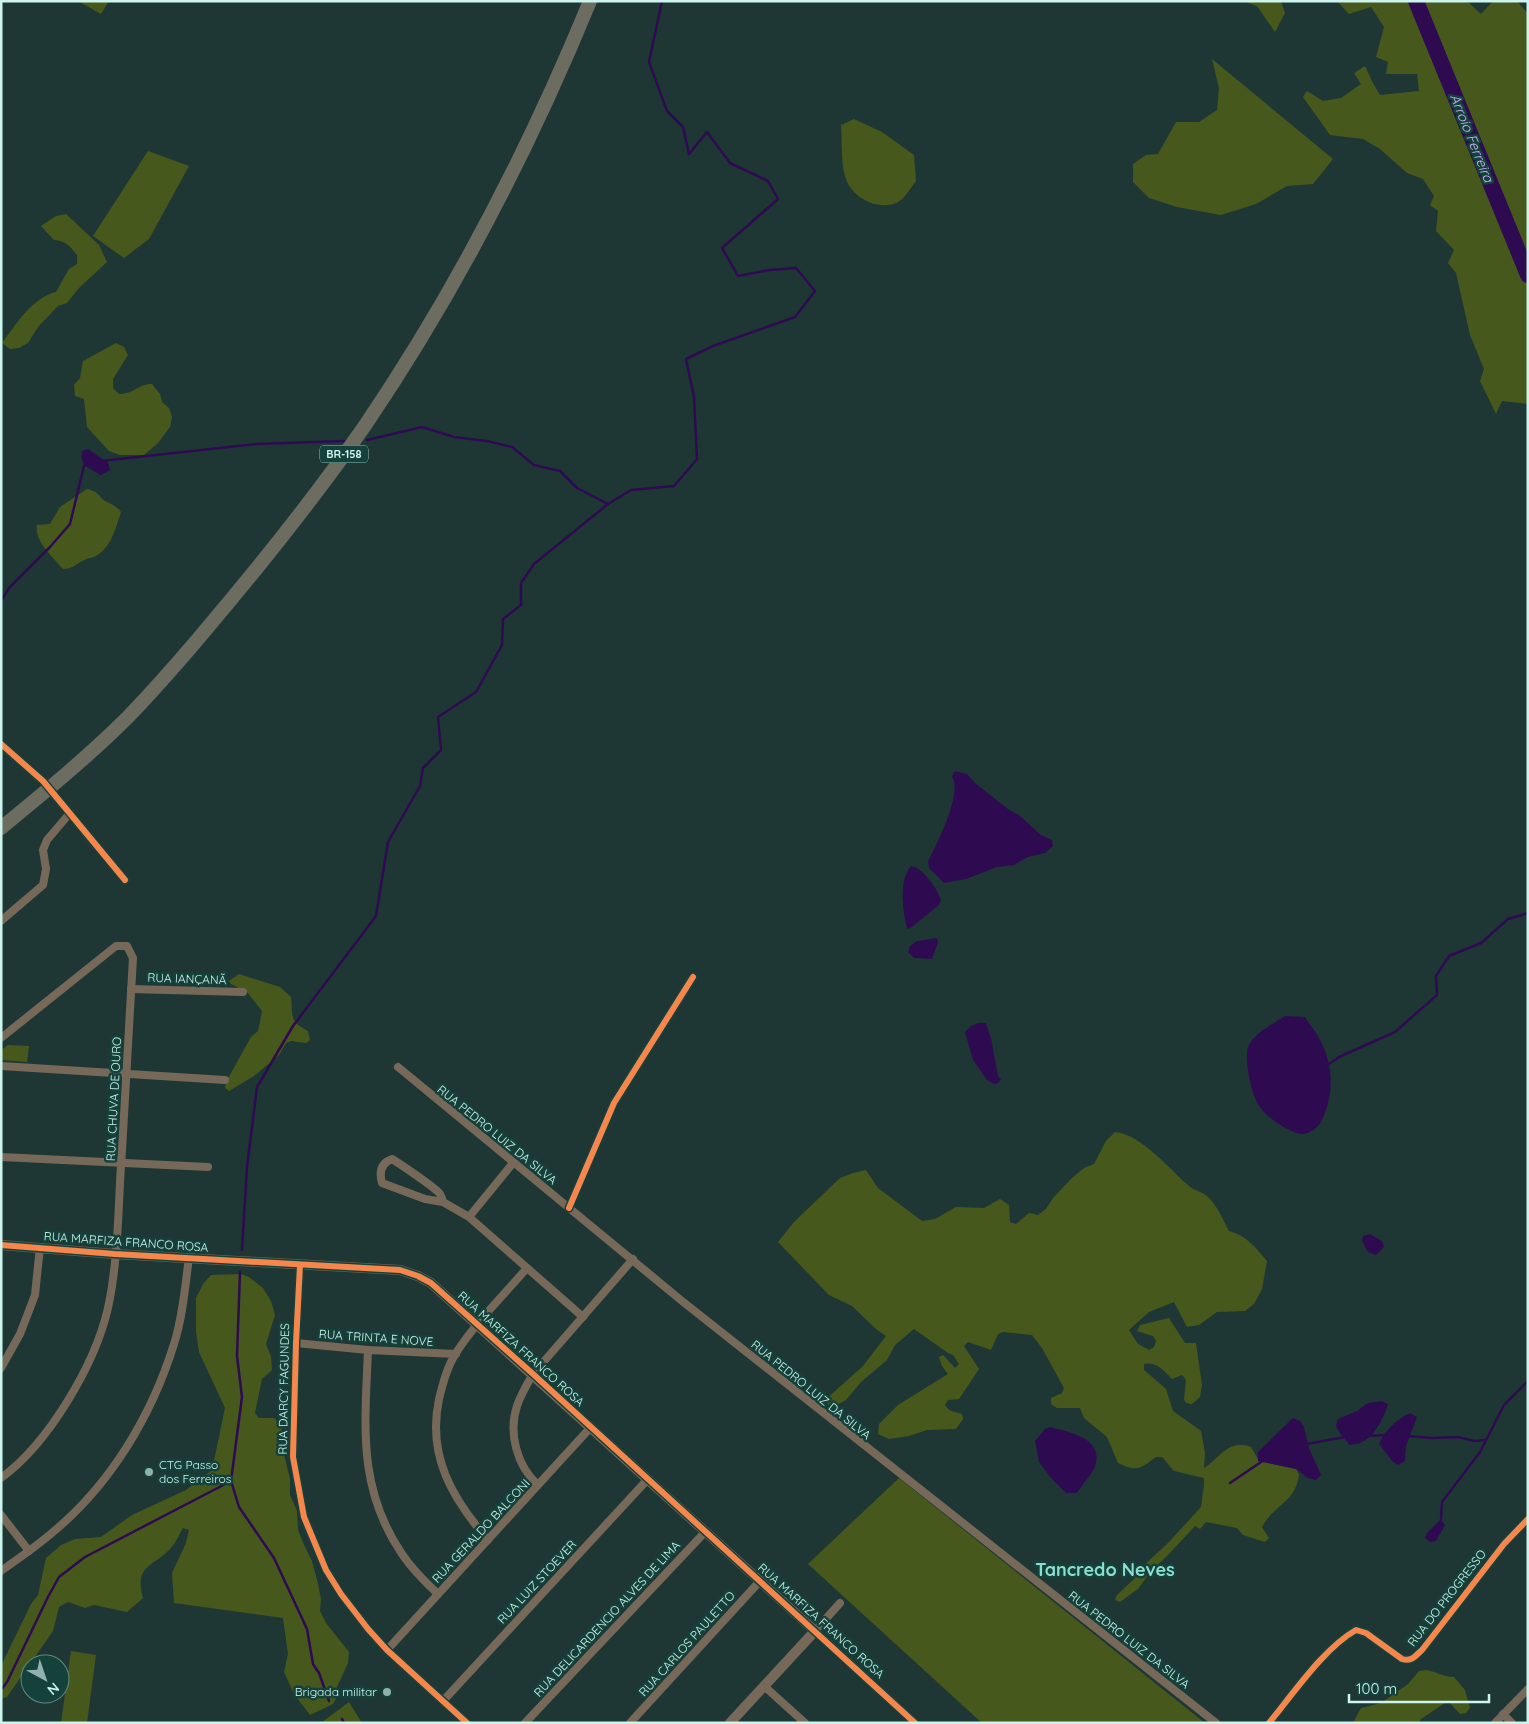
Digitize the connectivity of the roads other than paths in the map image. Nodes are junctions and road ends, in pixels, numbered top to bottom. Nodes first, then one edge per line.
1 (590, 1) edge
2 (1, 744) edge
3 (50, 789) junction
4 (70, 813) junction
5 (1, 828) edge
6 (125, 880) dead end
7 (1, 921) edge
8 (693, 976) dead end
9 (131, 989) junction
10 (243, 992) dead end
11 (1, 1038) edge
12 (1, 1066) edge
13 (398, 1068) dead end
14 (126, 1074) junction
15 (225, 1080) dead end
16 (1, 1157) edge
17 (121, 1162) junction
18 (513, 1163) junction
19 (208, 1167) dead end
20 (443, 1202) junction
21 (569, 1208) junction
22 (469, 1217) junction
23 (1, 1245) edge
24 (40, 1248) junction
25 (115, 1254) junction
26 (188, 1258) junction
27 (633, 1259) junction
28 (300, 1264) junction
29 (527, 1268) junction
30 (582, 1317) junction
31 (477, 1326) junction
32 (296, 1343) junction
33 (368, 1350) junction
34 (456, 1354) junction
35 (1, 1368) edge
36 (533, 1374) junction
37 (591, 1427) junction
38 (1, 1478) edge
39 (648, 1479) junction
40 (538, 1485) junction
41 (1, 1515) edge
42 (1528, 1519) edge
43 (706, 1531) junction
44 (488, 1540) junction
45 (29, 1551) junction
46 (1, 1571) edge
47 (760, 1581) junction
48 (438, 1594) junction
49 (840, 1603) dead end
50 (815, 1631) junction
51 (387, 1650) junction
52 (764, 1686) junction
53 (1528, 1689) edge
54 (443, 1700) junction
55 (1503, 1714) junction
56 (467, 1723) edge
57 (524, 1723) edge
58 (630, 1723) edge
59 (730, 1723) edge
60 (805, 1723) edge
61 (916, 1723) edge
62 (1216, 1723) edge
63 (1269, 1723) edge
64 (1495, 1723) edge
65 (1512, 1723) edge

1 - 3 highway, BR-158
2 - 3 street
3 - 4 street
3 - 5 highway, BR-158
4 - 6 street
4 - 7 street
8 - 21 street
9 - 10 street, RUA IANÇANÃ
9 - 11 street, RUA CHUVA DE OURO
9 - 14 street, RUA CHUVA DE OURO
12 - 14 street
13 - 18 street, RUA PEDRO LUIZ DA SILVA
14 - 15 street
14 - 17 street, RUA CHUVA DE OURO
16 - 17 street
17 - 19 street
17 - 25 street, RUA CHUVA DE OURO
18 - 21 street, RUA PEDRO LUIZ DA SILVA
18 - 22 street
20 - 20 street
20 - 22 street
21 - 27 street, RUA PEDRO LUIZ DA SILVA
22 - 29 street
23 - 24 street, RUA MARFIZA FRANCO ROSA
24 - 25 street, RUA MARFIZA FRANCO ROSA
24 - 35 street
25 - 26 street, RUA MARFIZA FRANCO ROSA
25 - 38 street, RUA CHUVA DE OURO
26 - 28 street, RUA MARFIZA FRANCO ROSA
26 - 45 street
27 - 30 street
27 - 62 street, RUA PEDRO LUIZ DA SILVA
28 - 31 street, RUA MARFIZA FRANCO ROSA
28 - 32 street, RUA DARCY FAGUNDES
29 - 30 street
29 - 31 street
30 - 36 street
31 - 34 street
31 - 36 street, RUA MARFIZA FRANCO ROSA
32 - 33 street, RUA TRINTA E NOVE
32 - 51 street, RUA DARCY FAGUNDES
33 - 34 street, RUA TRINTA E NOVE
33 - 48 street
34 - 44 street
36 - 37 street, RUA MARFIZA FRANCO ROSA
36 - 40 street
37 - 39 street, RUA MARFIZA FRANCO ROSA
37 - 40 street, RUA GERALDO BALCONI
39 - 43 street, RUA MARFIZA FRANCO ROSA
39 - 54 street, RUA LUIZ STOEVER
40 - 44 street, RUA GERALDO BALCONI
41 - 45 street
42 - 63 street, RUA DO PROGRESSO
43 - 47 street, RUA MARFIZA FRANCO ROSA
43 - 57 street, RUA DELICARDENCIO ALVES DE LIMA
44 - 48 street, RUA GERALDO BALCONI
45 - 46 street
47 - 50 street, RUA MARFIZA FRANCO ROSA
47 - 58 street, RUA CARLOS PAULETTO
48 - 51 street, RUA GERALDO BALCONI
49 - 50 street
50 - 52 street
50 - 61 street, RUA MARFIZA FRANCO ROSA
51 - 54 street, RUA DARCY FAGUNDES
52 - 59 street
52 - 60 street
53 - 55 street
54 - 56 street, RUA DARCY FAGUNDES
55 - 64 street
55 - 65 street

